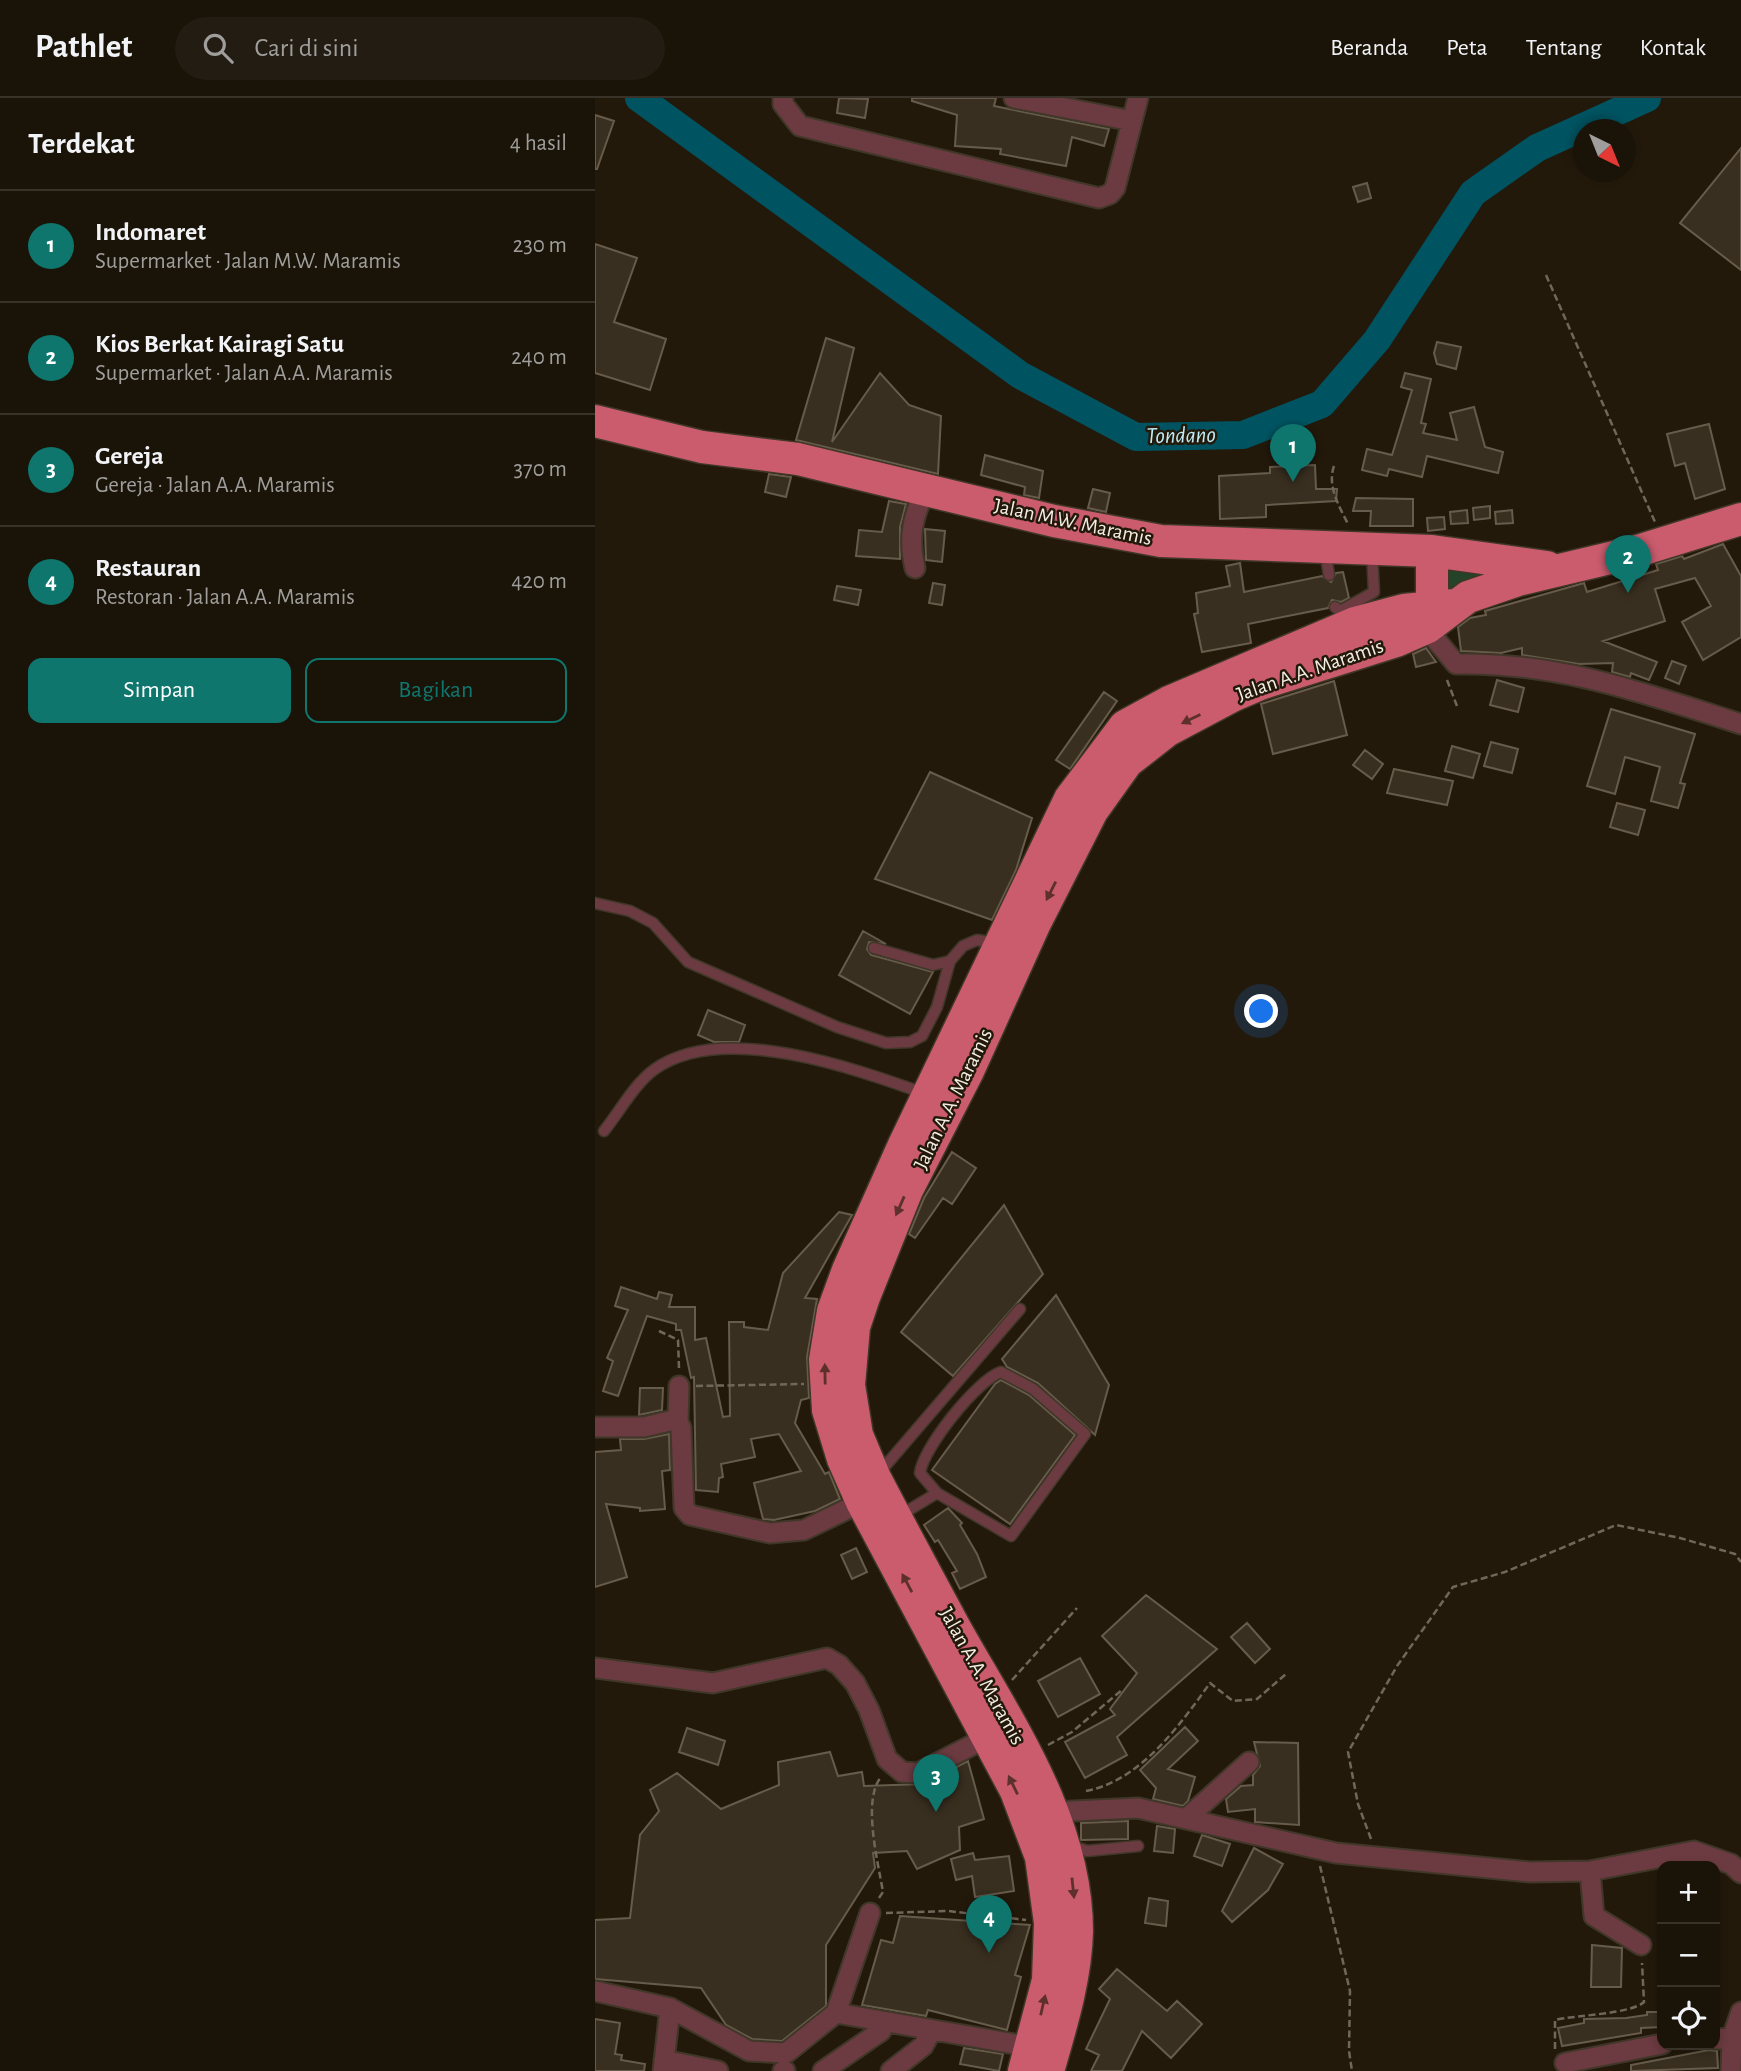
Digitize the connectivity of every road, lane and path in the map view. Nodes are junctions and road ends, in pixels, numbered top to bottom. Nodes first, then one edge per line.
1 (783, 98) edge
2 (1014, 98) edge
3 (1138, 98) edge
4 (1132, 121) junction
5 (1546, 275) dead end
6 (595, 421) edge
7 (1334, 466) dead end
8 (926, 489) junction
9 (1741, 519) edge
10 (1664, 543) junction
11 (1432, 551) junction
12 (1345, 555) junction
13 (915, 568) dead end
14 (1558, 570) junction
15 (1335, 607) dead end
16 (1429, 612) junction
17 (1741, 724) edge
18 (595, 903) edge
19 (1025, 917) junction
20 (1001, 943) junction
21 (874, 948) dead end
22 (950, 961) junction
23 (929, 1096) junction
24 (604, 1131) dead end
25 (1020, 1309) dead end
26 (659, 1331) dead end
27 (825, 1385) junction
28 (679, 1386) junction
29 (678, 1422) junction
30 (595, 1427) edge
31 (868, 1490) junction
32 (937, 1493) junction
33 (895, 1517) junction
34 (1741, 1563) edge
35 (1077, 1608) dead end
36 (595, 1668) edge
37 (1286, 1674) dead end
38 (1123, 1689) dead end
39 (993, 1695) junction
40 (988, 1737) junction
41 (1026, 1756) junction
42 (1249, 1762) dead end
43 (891, 1765) junction
44 (1077, 1793) dead end
45 (1052, 1812) junction
46 (1187, 1818) junction
47 (1062, 1843) junction
48 (1138, 1846) dead end
49 (1316, 1849) junction
50 (1377, 1855) junction
51 (1590, 1871) junction
52 (1741, 1873) edge
53 (870, 1913) junction
54 (1050, 1923) junction
55 (1641, 1945) joint
56 (595, 1991) edge
57 (670, 2008) junction
58 (1741, 2012) edge
59 (837, 2013) junction
60 (885, 2022) junction
61 (931, 2031) junction
62 (1724, 2039) edge
63 (1657, 2045) edge
64 (1035, 2063) edge
65 (1578, 2065) edge
66 (664, 2066) edge
67 (784, 2066) edge
68 (717, 2071) edge
69 (823, 2071) edge
70 (891, 2071) edge
71 (1352, 2071) edge
72 (1731, 2071) edge

1 - 4 street
2 - 4 street
3 - 4 street
5 - 10 path
6 - 8 highway, Jalan M.W. Maramis
7 - 12 path
8 - 12 highway, Jalan M.W. Maramis
8 - 13 street
9 - 10 highway
10 - 14 highway
11 - 12 highway, Jalan M.W. Maramis
11 - 14 highway, Jalan M.W. Maramis
11 - 16 highway
12 - 15 lane
14 - 16 highway
16 - 17 street
16 - 19 highway
18 - 22 lane
19 - 20 highway
19 -> 31 highway, Jalan A.A. Maramis
20 - 22 lane
20 - 23 highway
21 - 22 lane
23 - 24 lane
27 -> 23 highway
25 - 31 lane
26 - 28 path
27 - 28 path
27 - 31 highway
28 - 29 street
29 - 30 street
29 - 31 street
31 - 33 highway, Jalan A.A. Maramis
40 -> 31 highway
32 - 32 lane
32 - 33 lane
33 - 39 highway, Jalan A.A. Maramis
34 - 50 path
35 - 39 path
36 - 43 street
37 - 44 path
38 - 41 path
39 - 41 highway, Jalan A.A. Maramis
40 - 43 street
54 -> 40 highway
41 - 45 highway, Jalan A.A. Maramis
42 - 46 street
43 - 53 path
45 - 46 street
45 - 47 highway, Jalan A.A. Maramis
46 - 49 street
47 - 48 lane
47 -> 64 highway, Jalan A.A. Maramis
49 - 50 street
49 - 71 path
50 - 51 street
51 - 52 street
51 - 55 street
53 - 54 path
53 - 59 street
64 -> 54 highway
55 - 65 path
56 - 57 street
57 - 66 street
57 - 67 street
58 - 62 street
59 - 60 street
59 - 67 street
60 - 61 street
60 - 69 street
61 - 64 street
61 - 70 street
62 - 72 street
63 - 65 street
66 - 68 street

